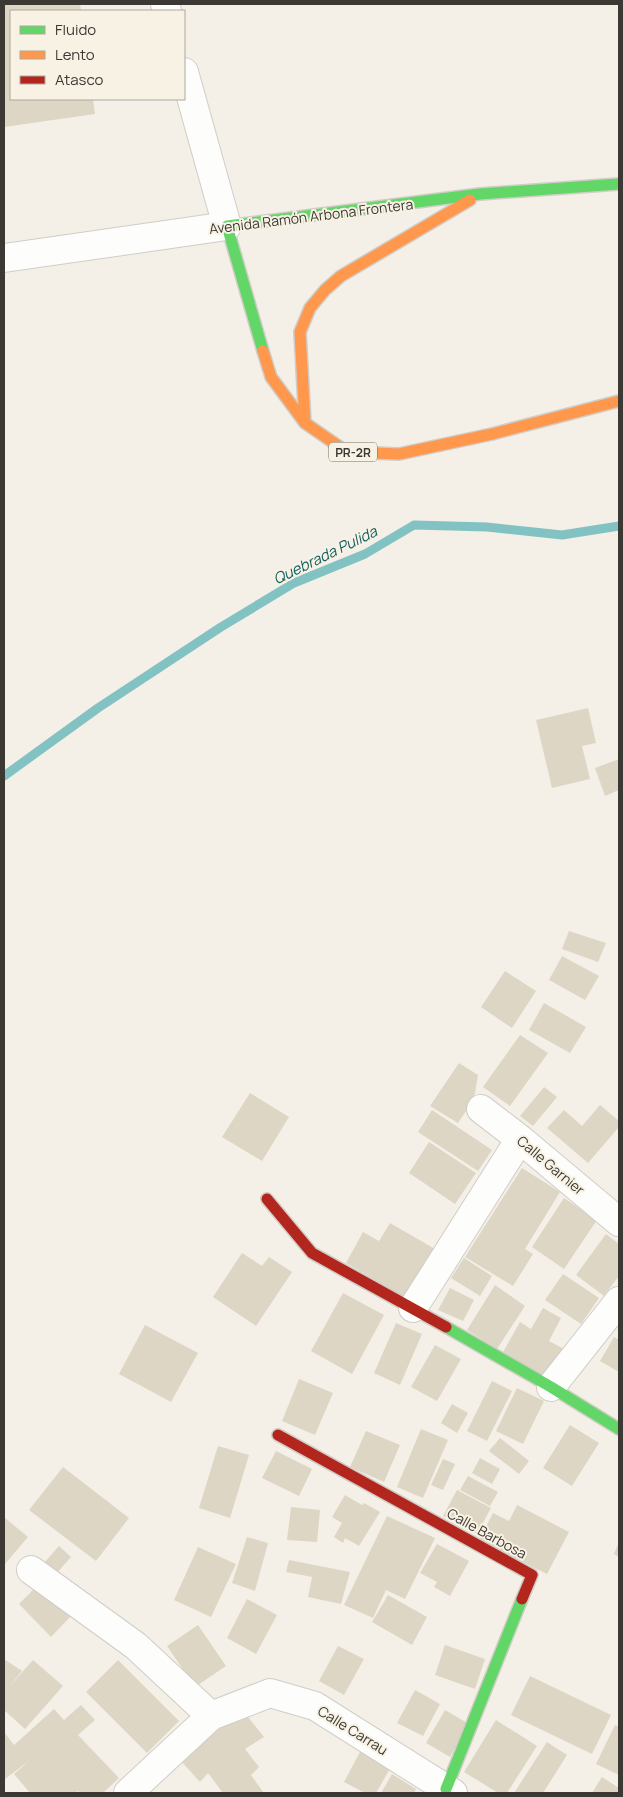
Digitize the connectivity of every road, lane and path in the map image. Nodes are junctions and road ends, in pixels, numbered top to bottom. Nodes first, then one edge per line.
1 (185, 76) edge
2 (619, 184) edge
3 (480, 194) junction
4 (227, 226) junction
5 (4, 258) edge
6 (619, 401) edge
7 (305, 422) junction
8 (481, 1109) dead end
9 (520, 1139) junction
10 (267, 1199) dead end
11 (619, 1222) edge
12 (619, 1301) edge
13 (413, 1308) junction
14 (551, 1387) junction
15 (619, 1429) edge
16 (278, 1435) dead end
17 (31, 1570) dead end
18 (211, 1716) junction
19 (450, 1791) edge
20 (128, 1793) edge

1 - 4 street
2 - 3 main road, Avenida Ramón Arbona Frontera
3 - 4 main road, Avenida Ramón Arbona Frontera
3 - 7 main road
4 - 5 street, Avenida Ramón Arbona Frontera
4 - 7 main road, PR-2R
6 - 7 main road, PR-2R
8 - 9 street, Calle Garnier
9 - 11 street, Calle Garnier
9 - 13 street
10 - 13 main road
12 - 14 street
13 - 14 main road
14 - 15 main road
16 - 19 main road, Calle Barbosa
17 - 18 street
18 - 19 street, Calle Carrau
18 - 20 street, Calle Carrau

